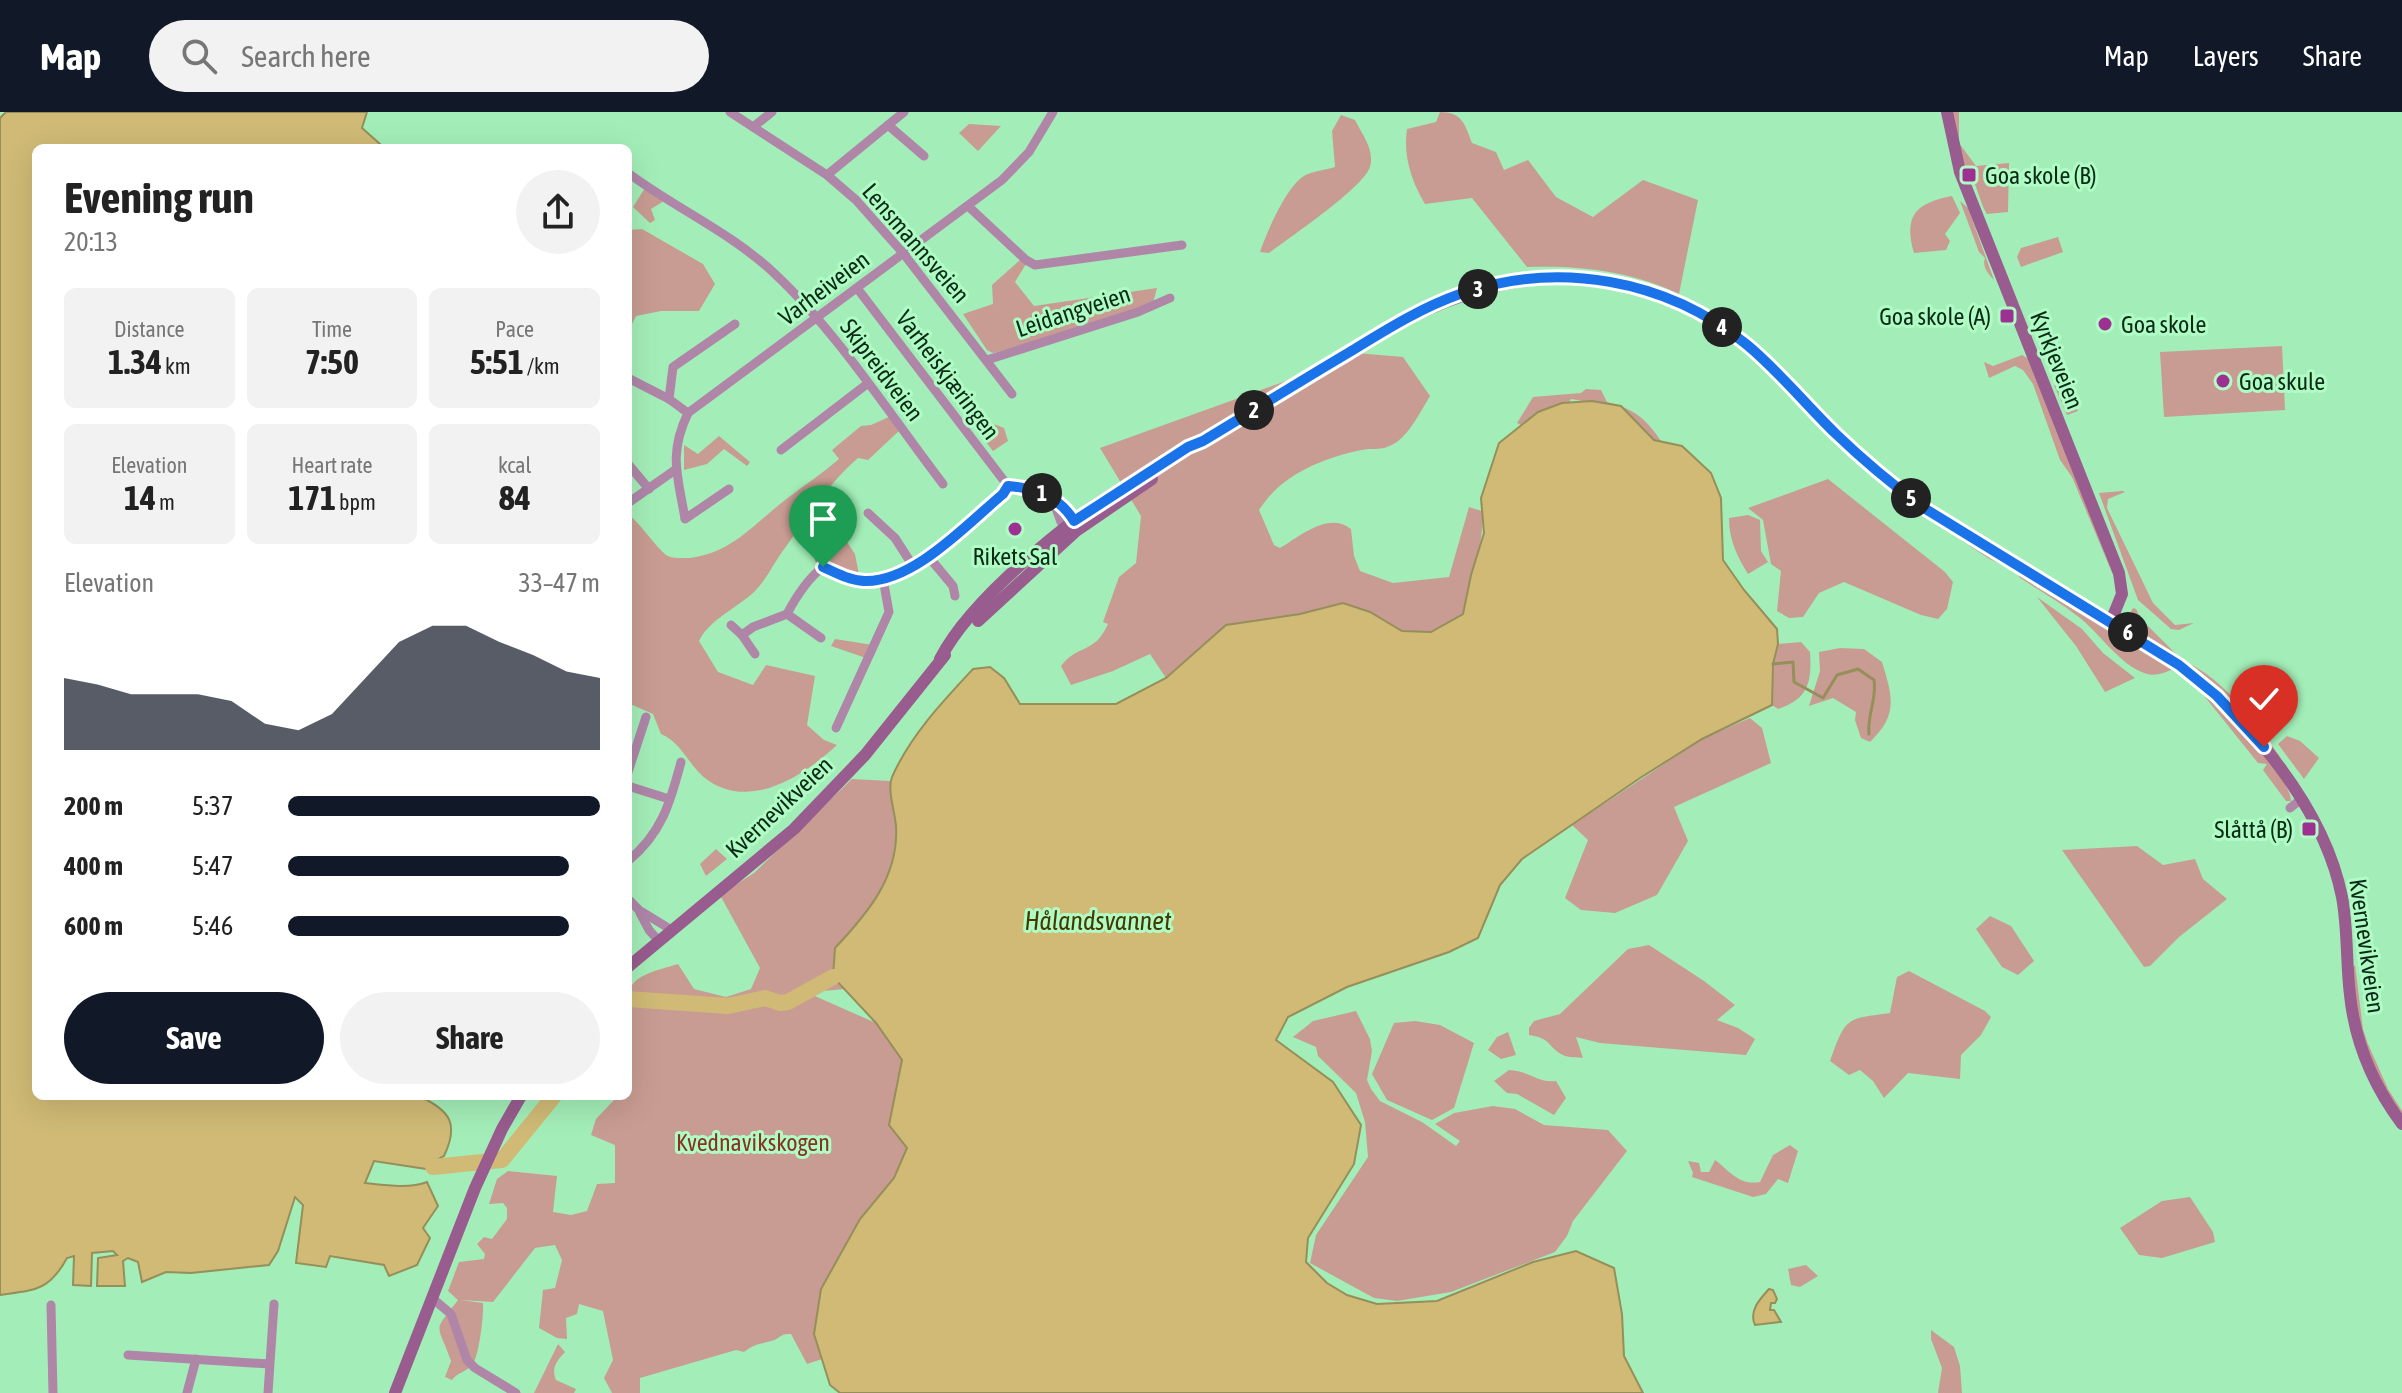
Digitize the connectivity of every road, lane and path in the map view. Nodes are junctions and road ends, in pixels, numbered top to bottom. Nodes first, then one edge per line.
1 (730, 112) edge
2 (772, 112) edge
3 (904, 112) edge
4 (1053, 112) edge
5 (1947, 112) edge
6 (888, 125) junction
7 (753, 127) junction
8 (924, 156) dead end
9 (827, 175) junction
10 (632, 176) edge
11 (968, 206) junction
12 (1182, 245) dead end
13 (903, 253) junction
14 (857, 288) junction
15 (1170, 298) dead end
16 (818, 319) junction
17 (735, 324) dead end
18 (987, 360) junction
19 (632, 380) edge
20 (867, 384) junction
21 (1012, 394) dead end
22 (669, 399) junction
23 (688, 413) junction
24 (781, 450) dead end
25 (632, 469) edge
26 (675, 470) junction
27 (943, 484) dead end
28 (1008, 486) junction
29 (649, 489) junction
30 (729, 489) dead end
31 (632, 500) edge
32 (868, 513) dead end
33 (1071, 527) junction
34 (815, 538) dead end
35 (928, 556) junction
36 (913, 566) junction
37 (823, 567) junction
38 (883, 579) junction
39 (955, 596) dead end
40 (787, 614) junction
41 (2111, 621) junction
42 (731, 625) dead end
43 (742, 635) junction
44 (821, 638) dead end
45 (755, 654) dead end
46 (646, 717) dead end
47 (836, 728) dead end
48 (632, 760) edge
49 (681, 762) dead end
50 (632, 787) edge
51 (669, 799) junction
52 (632, 857) edge
53 (632, 903) edge
54 (639, 910) junction
55 (670, 929) junction
56 (658, 940) junction
57 (632, 963) edge
58 (519, 1100) edge
59 (2402, 1124) edge
60 (432, 1298) junction
61 (274, 1304) dead end
62 (51, 1305) dead end
63 (128, 1355) dead end
64 (196, 1359) junction
65 (269, 1364) junction
66 (397, 1387) edge
67 (53, 1393) edge
68 (187, 1393) edge
69 (268, 1393) edge
70 (516, 1393) edge

1 - 7 street, Lensmannsveien
2 - 7 street
3 - 6 street
4 - 11 street, Varheiveien
5 - 41 main road, Kyrkjeveien
6 - 8 street
6 - 9 street
7 - 9 street, Lensmannsveien
9 - 13 street, Lensmannsveien
10 - 16 street, Skipreidveien
11 - 12 street
11 - 13 street, Varheiveien
13 - 14 street, Varheiveien
13 - 18 street, Lensmannsveien
14 - 16 street, Varheiveien
14 - 28 street, Varheiskjæringen
15 - 18 street, Leidangveien
16 - 20 street, Skipreidveien
16 - 23 street, Varheiveien
17 - 22 street
18 - 21 street, Lensmannsveien
19 - 22 street
20 - 24 street
20 - 27 street, Skipreidveien
22 - 23 street
23 - 26 street
25 - 29 street
26 - 29 street
26 - 30 street
28 - 33 street
28 - 35 street
29 - 31 street
32 - 36 street
33 - 41 main road, Kvernevikveien
33 - 55 main road, Kvernevikveien
34 - 37 street
35 - 36 street
35 - 39 street
36 - 38 street
37 - 38 street
37 - 40 street
38 - 47 street
40 - 43 street
40 - 44 street
41 - 59 main road, Kvernevikveien
42 - 43 street
43 - 45 street
46 - 48 street
49 - 51 street
50 - 51 street
51 - 52 street
53 - 54 street
54 - 55 street
54 - 56 street
55 - 56 main road, Kvernevikveien
56 - 57 main road, Kvernevikveien
58 - 60 main road
60 - 66 main road
60 - 70 street
61 - 65 street
62 - 67 street
63 - 64 street
64 - 65 street
64 - 68 street
65 - 69 street

